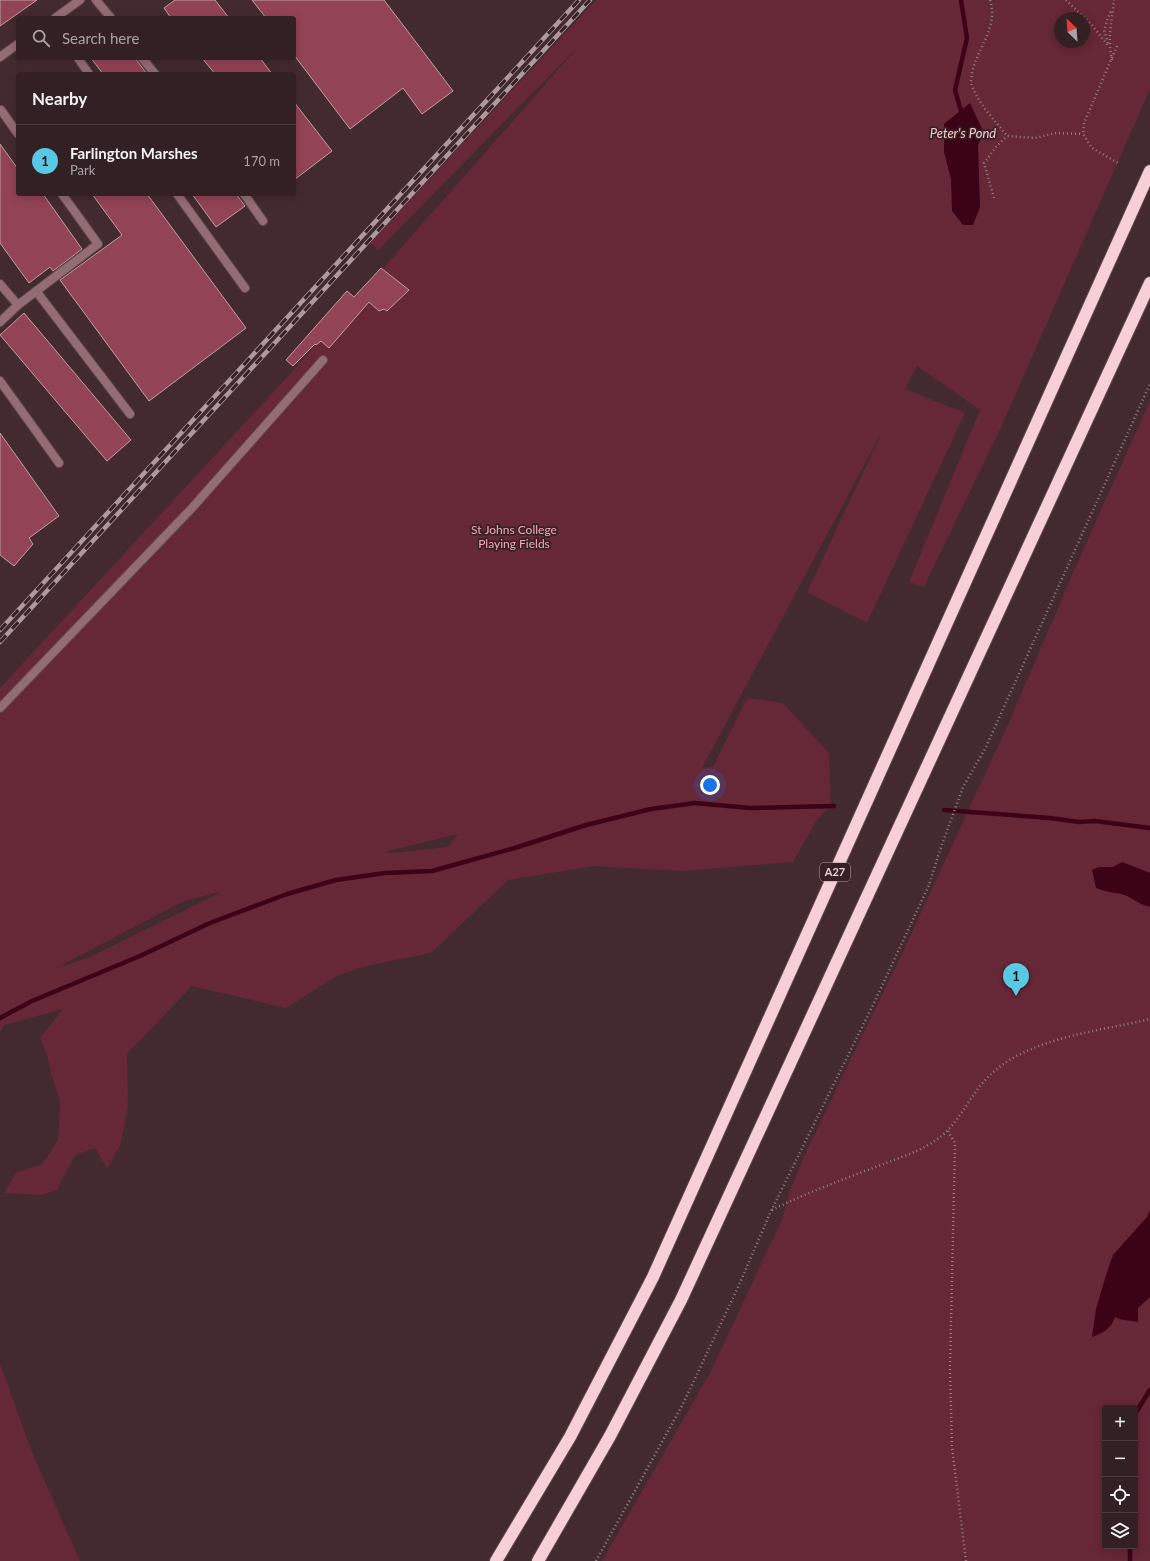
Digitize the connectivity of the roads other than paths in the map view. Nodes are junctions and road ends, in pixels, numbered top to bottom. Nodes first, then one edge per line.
1 (80, 0) edge
2 (96, 0) edge
3 (58, 16) edge
4 (109, 16) edge
5 (16, 45) edge
6 (0, 57) edge
7 (79, 60) edge
8 (144, 60) edge
9 (88, 72) edge
10 (152, 72) edge
11 (1, 110) dead end
12 (16, 131) edge
13 (1150, 171) edge
14 (63, 196) edge
15 (178, 196) edge
16 (245, 196) edge
17 (263, 221) dead end
18 (1150, 283) edge
19 (0, 284) edge
20 (246, 288) dead end
21 (36, 292) junction
22 (18, 305) junction
23 (0, 322) edge
24 (323, 360) dead end
25 (0, 381) edge
26 (130, 414) dead end
27 (59, 463) dead end
28 (0, 708) edge
29 (496, 1561) edge
30 (538, 1561) edge

1 - 3 street
2 - 4 street
5 - 6 street
7 - 9 street
8 - 10 street
11 - 12 street
13 - 29 highway, A27
14 - 21 street
15 - 20 street
16 - 17 street
18 - 30 highway
19 - 22 street
21 - 22 street
21 - 26 street
22 - 23 street
24 - 28 street
25 - 27 street

